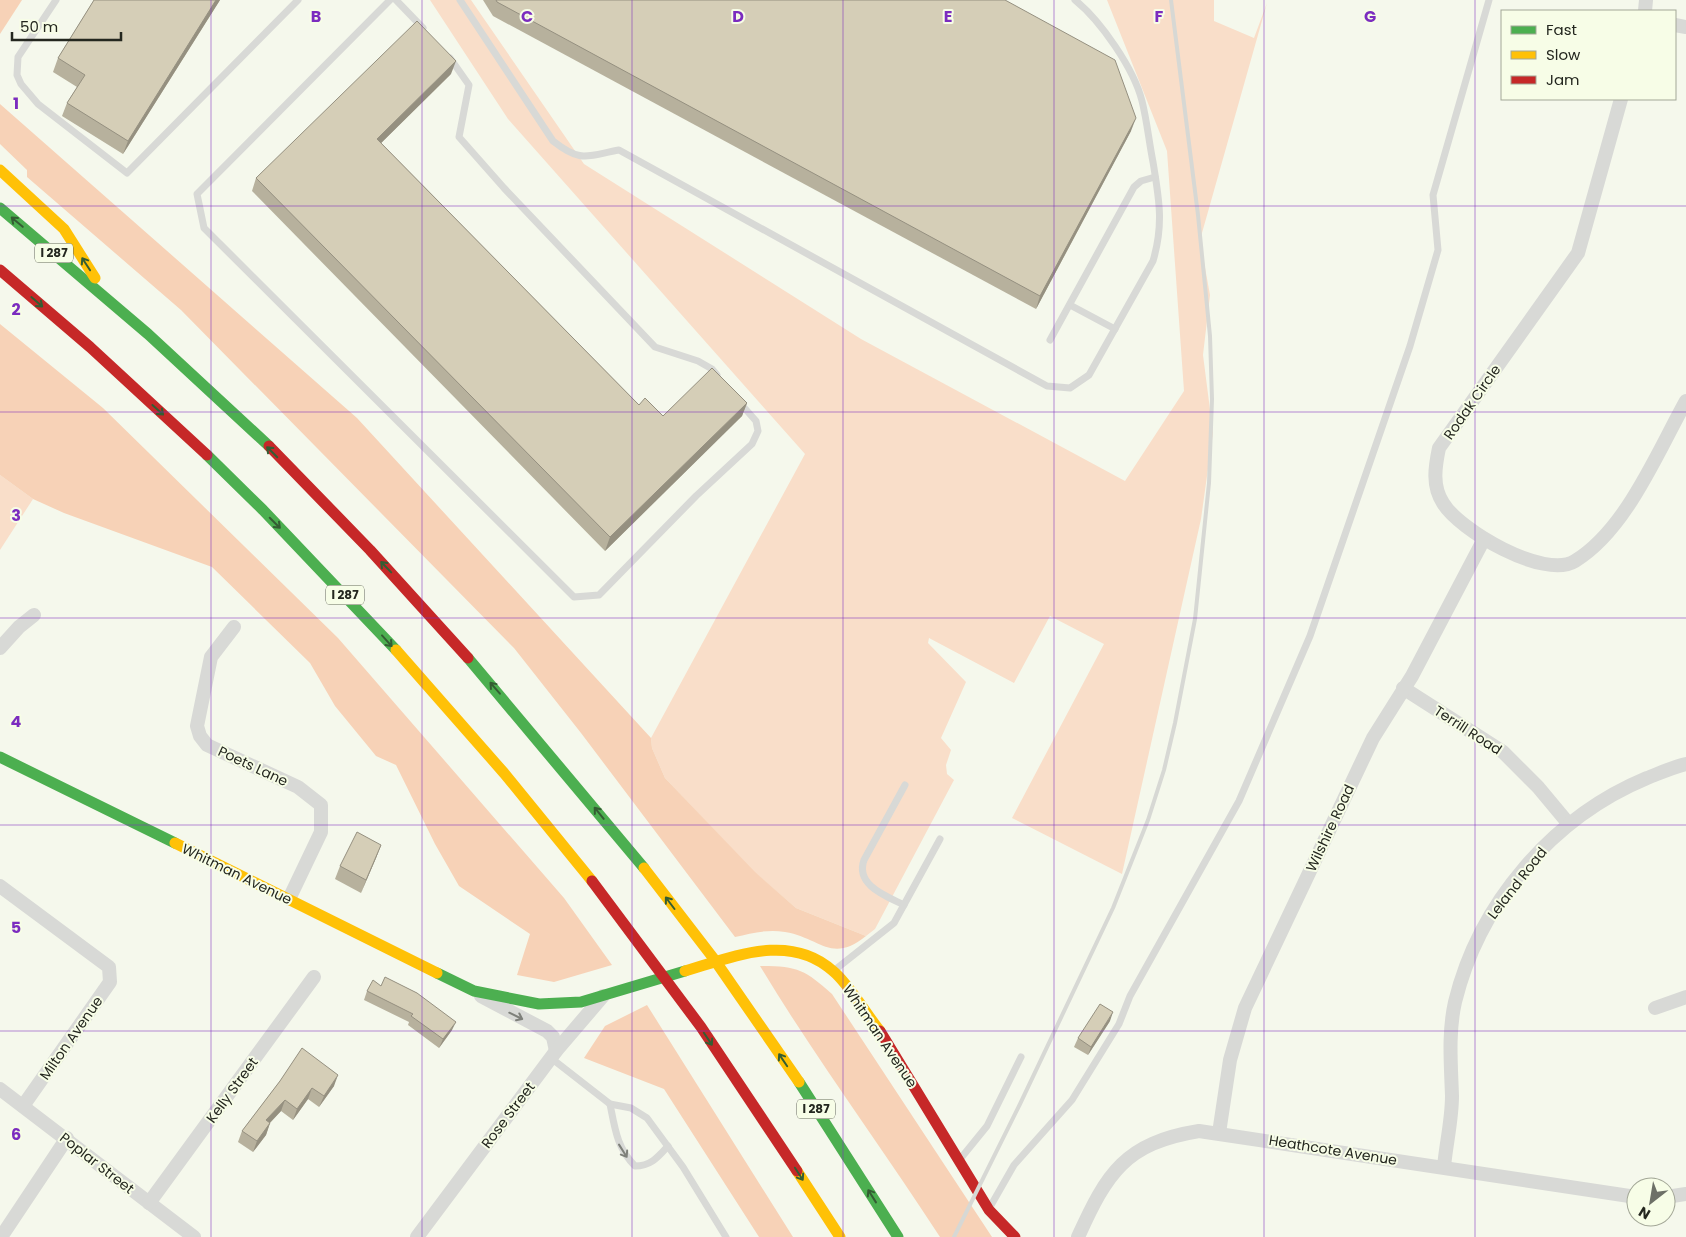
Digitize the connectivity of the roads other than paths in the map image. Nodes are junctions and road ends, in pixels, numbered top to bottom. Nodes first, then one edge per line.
1 (56, 0) edge
2 (298, 0) edge
3 (390, 0) edge
4 (396, 0) edge
5 (460, 0) edge
6 (1075, 0) edge
7 (1489, 0) edge
8 (427, 32) edge
9 (445, 52) edge
10 (1621, 100) edge
11 (0, 170) edge
12 (1155, 177) junction
13 (0, 208) edge
14 (0, 270) edge
15 (108, 299) junction
16 (1070, 304) junction
17 (1115, 328) junction
18 (1050, 340) dead end
19 (724, 384) edge
20 (737, 398) edge
21 (1686, 401) edge
22 (1484, 539) junction
23 (34, 615) dead end
24 (234, 627) dead end
25 (0, 648) edge
26 (1403, 688) junction
27 (0, 757) edge
28 (1686, 764) edge
29 (905, 785) dead end
30 (1568, 823) junction
31 (940, 839) dead end
32 (0, 886) edge
33 (289, 900) junction
34 (904, 905) junction
35 (834, 971) junction
36 (314, 977) dead end
37 (474, 991) junction
38 (603, 996) junction
39 (1686, 997) edge
40 (1655, 1008) dead end
41 (553, 1055) junction
42 (1021, 1058) dead end
43 (0, 1089) edge
44 (610, 1104) junction
45 (23, 1106) junction
46 (1219, 1133) junction
47 (67, 1138) junction
48 (668, 1146) junction
49 (959, 1160) junction
50 (1444, 1168) junction
51 (1626, 1195) edge
52 (149, 1204) junction
53 (989, 1210) junction
54 (1, 1237) edge
55 (194, 1237) edge
56 (417, 1237) edge
57 (726, 1237) edge
58 (840, 1237) edge
59 (898, 1237) edge
60 (1015, 1237) edge
61 (1078, 1237) edge

1 - 2 lane
3 - 20 lane
4 - 8 lane
5 - 17 lane
6 - 12 lane
7 - 53 lane
9 - 19 lane
10 - 22 street, Rodak Circle
15 -> 11 main road
12 - 16 lane
12 - 17 lane
15 -> 13 main road, I 287
14 -> 58 main road, I 287
59 -> 15 main road, I 287
16 - 17 lane
16 - 18 lane
21 - 22 street, Rodak Circle
22 - 26 street, Wilshire Road
23 - 25 street
24 - 33 street, Poets Lane
26 - 30 street, Terrill Road
26 - 46 street, Wilshire Road
27 - 33 main road, Whitman Avenue
28 - 30 street, Leland Road
29 - 34 lane
30 - 50 street, Leland Road
31 - 34 lane
32 - 45 street, Milton Avenue
33 - 37 main road, Whitman Avenue
34 - 35 lane
35 - 38 main road, Whitman Avenue
35 - 49 main road, Whitman Avenue
36 - 52 street, Kelly Street
37 - 38 main road, Whitman Avenue
37 -> 41 street, Whitman Avenue
38 - 41 street, Rose Street
39 - 40 street
41 - 44 lane
41 - 56 street, Rose Street
42 - 49 lane
43 - 45 street, Poplar Street
44 - 48 lane
44 -> 48 lane
45 - 47 street, Poplar Street
46 - 50 street, Heathcote Avenue
46 - 61 street, Heathcote Avenue
47 - 52 street, Poplar Street
47 - 54 street
48 - 57 lane
49 - 53 main road, Whitman Avenue
50 - 51 street, Heathcote Avenue
52 - 55 street, Poplar Street
53 - 60 main road, Whitman Avenue

